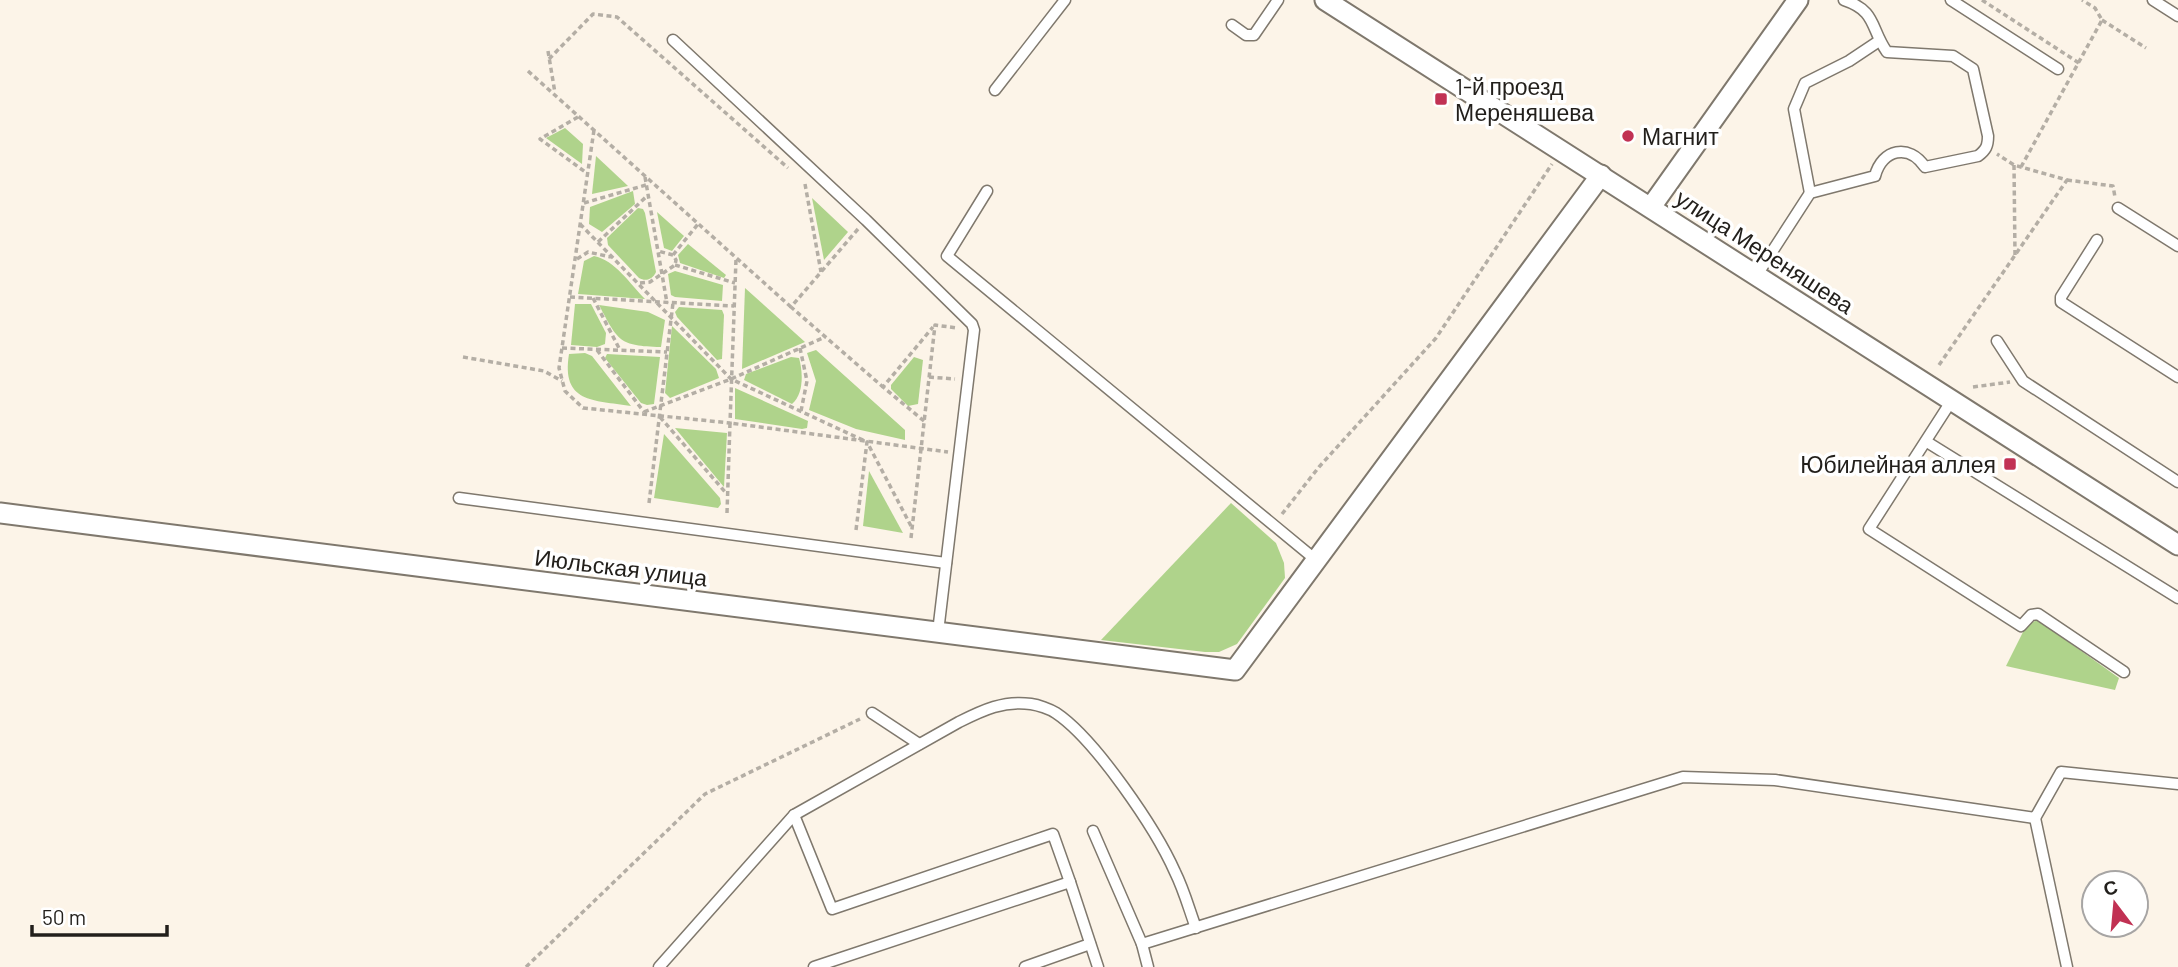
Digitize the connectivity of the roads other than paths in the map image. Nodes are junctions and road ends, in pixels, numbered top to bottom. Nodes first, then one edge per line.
1 (1065, 0) edge
2 (1278, 0) edge
3 (1325, 0) edge
4 (1798, 0) edge
5 (1844, 0) edge
6 (1951, 0) edge
7 (2152, 0) edge
8 (2178, 16) edge
9 (1232, 25) dead end
10 (673, 40) dead end
11 (1879, 41) junction
12 (2058, 69) dead end
13 (995, 90) dead end
14 (1601, 175) junction
15 (987, 191) dead end
16 (1810, 193) junction
17 (1651, 207) junction
18 (2118, 208) road end
19 (2098, 240) dead end
20 (2178, 246) edge
21 (1757, 275) junction
22 (1997, 341) dead end
23 (2178, 377) edge
24 (1952, 400) junction
25 (1927, 442) junction
26 (2178, 482) edge
27 (458, 498) dead end
28 (0, 513) edge
29 (2178, 545) edge
30 (1316, 560) junction
31 (946, 563) junction
32 (2178, 598) edge
33 (938, 632) junction
34 (2124, 672) dead end
35 (872, 713) road end
36 (919, 744) junction
37 (2178, 784) edge
38 (794, 815) junction
39 (2035, 818) junction
40 (1093, 831) dead end
41 (1070, 882) junction
42 (1196, 928) junction
43 (1090, 944) junction
44 (1142, 944) junction
45 (659, 967) edge
46 (814, 967) edge
47 (1025, 967) edge
48 (1098, 967) edge
49 (1149, 967) edge
50 (2067, 967) edge

1 - 13 lane
2 - 9 lane
3 - 14 street, улица Мереняшева
4 - 17 street
5 - 11 lane
6 - 12 lane
7 - 8 lane
10 - 31 lane
11 - 16 lane
11 - 16 lane
14 - 17 street, улица Мереняшева
14 - 30 street
15 - 30 lane
16 - 21 lane
17 - 21 street, улица Мереняшева
18 - 20 lane
19 - 23 lane
21 - 24 street, улица Мереняшева
22 - 26 lane
24 - 25 lane
24 - 29 street, улица Мереняшева
25 - 32 lane
25 - 34 lane
27 - 31 lane
28 - 33 street, Июльская улица
30 - 33 street, Июльская улица
31 - 33 lane
35 - 36 lane
36 - 38 lane
36 - 42 lane
37 - 39 lane
38 - 41 lane
38 - 45 lane
39 - 42 lane
39 - 50 lane
40 - 44 lane
41 - 43 lane
41 - 46 lane
42 - 44 lane
43 - 47 lane
43 - 48 lane
44 - 49 lane

